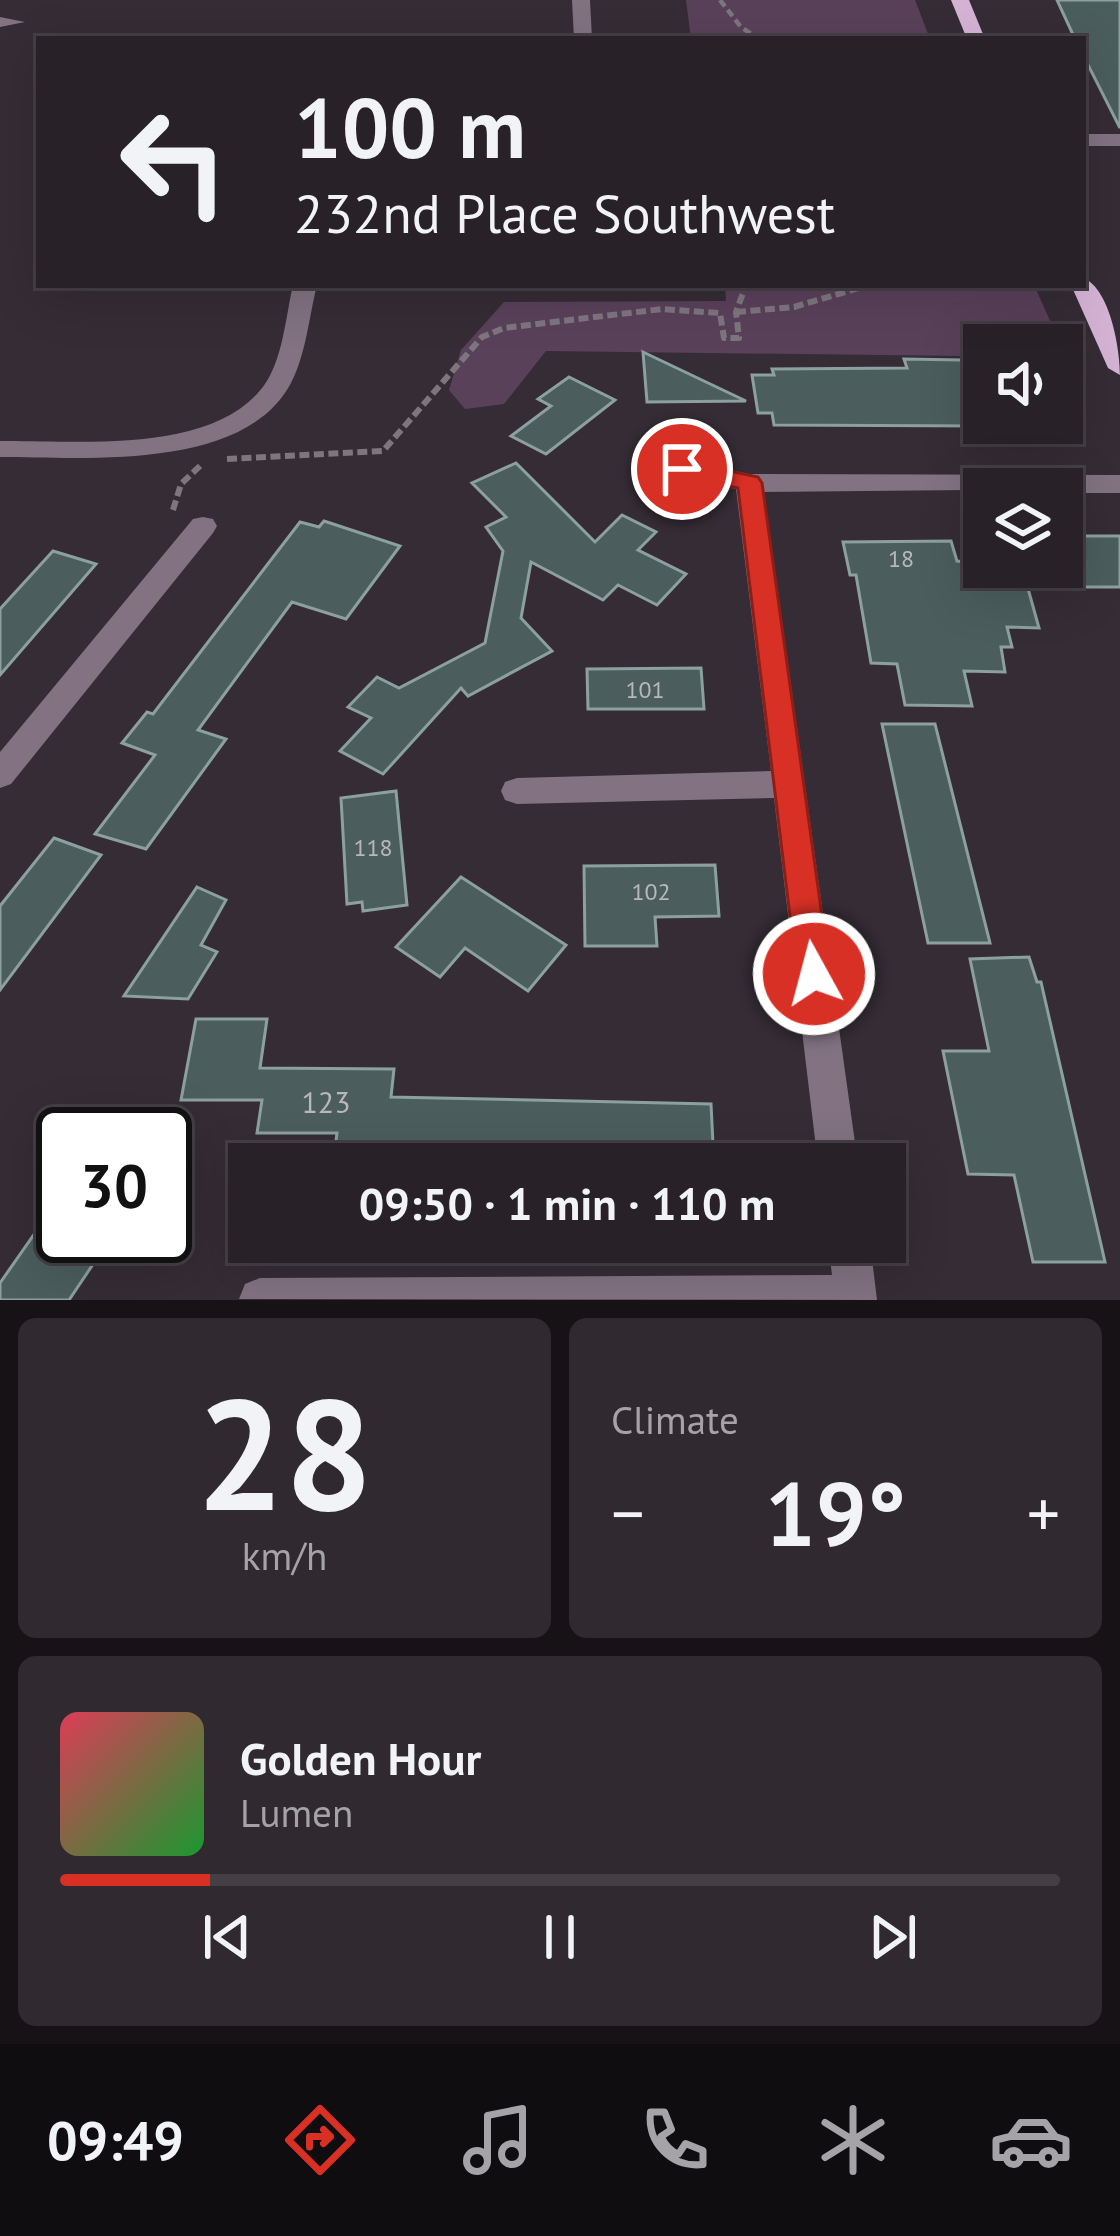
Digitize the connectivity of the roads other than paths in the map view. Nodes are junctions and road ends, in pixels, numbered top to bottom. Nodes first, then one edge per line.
1 (581, 0) edge
2 (959, 0) edge
3 (583, 36) edge
4 (975, 36) edge
5 (1086, 140) edge
6 (1120, 140) edge
7 (304, 288) edge
8 (1084, 288) edge
9 (1118, 358) edge
10 (0, 449) edge
11 (682, 469) dead end
12 (749, 483) junction
13 (1120, 484) edge
14 (203, 526) dead end
15 (5, 761) edge
16 (789, 784) junction
17 (517, 791) dead end
18 (835, 1143) edge
19 (852, 1263) edge
20 (856, 1298) edge
21 (260, 1299) edge

1 - 3 street
2 - 4 main road
5 - 6 street
7 - 10 street
8 - 9 main road
11 - 12 street
12 - 13 street
12 - 16 street
14 - 15 street
16 - 17 street
16 - 18 street
19 - 20 street
20 - 21 street

